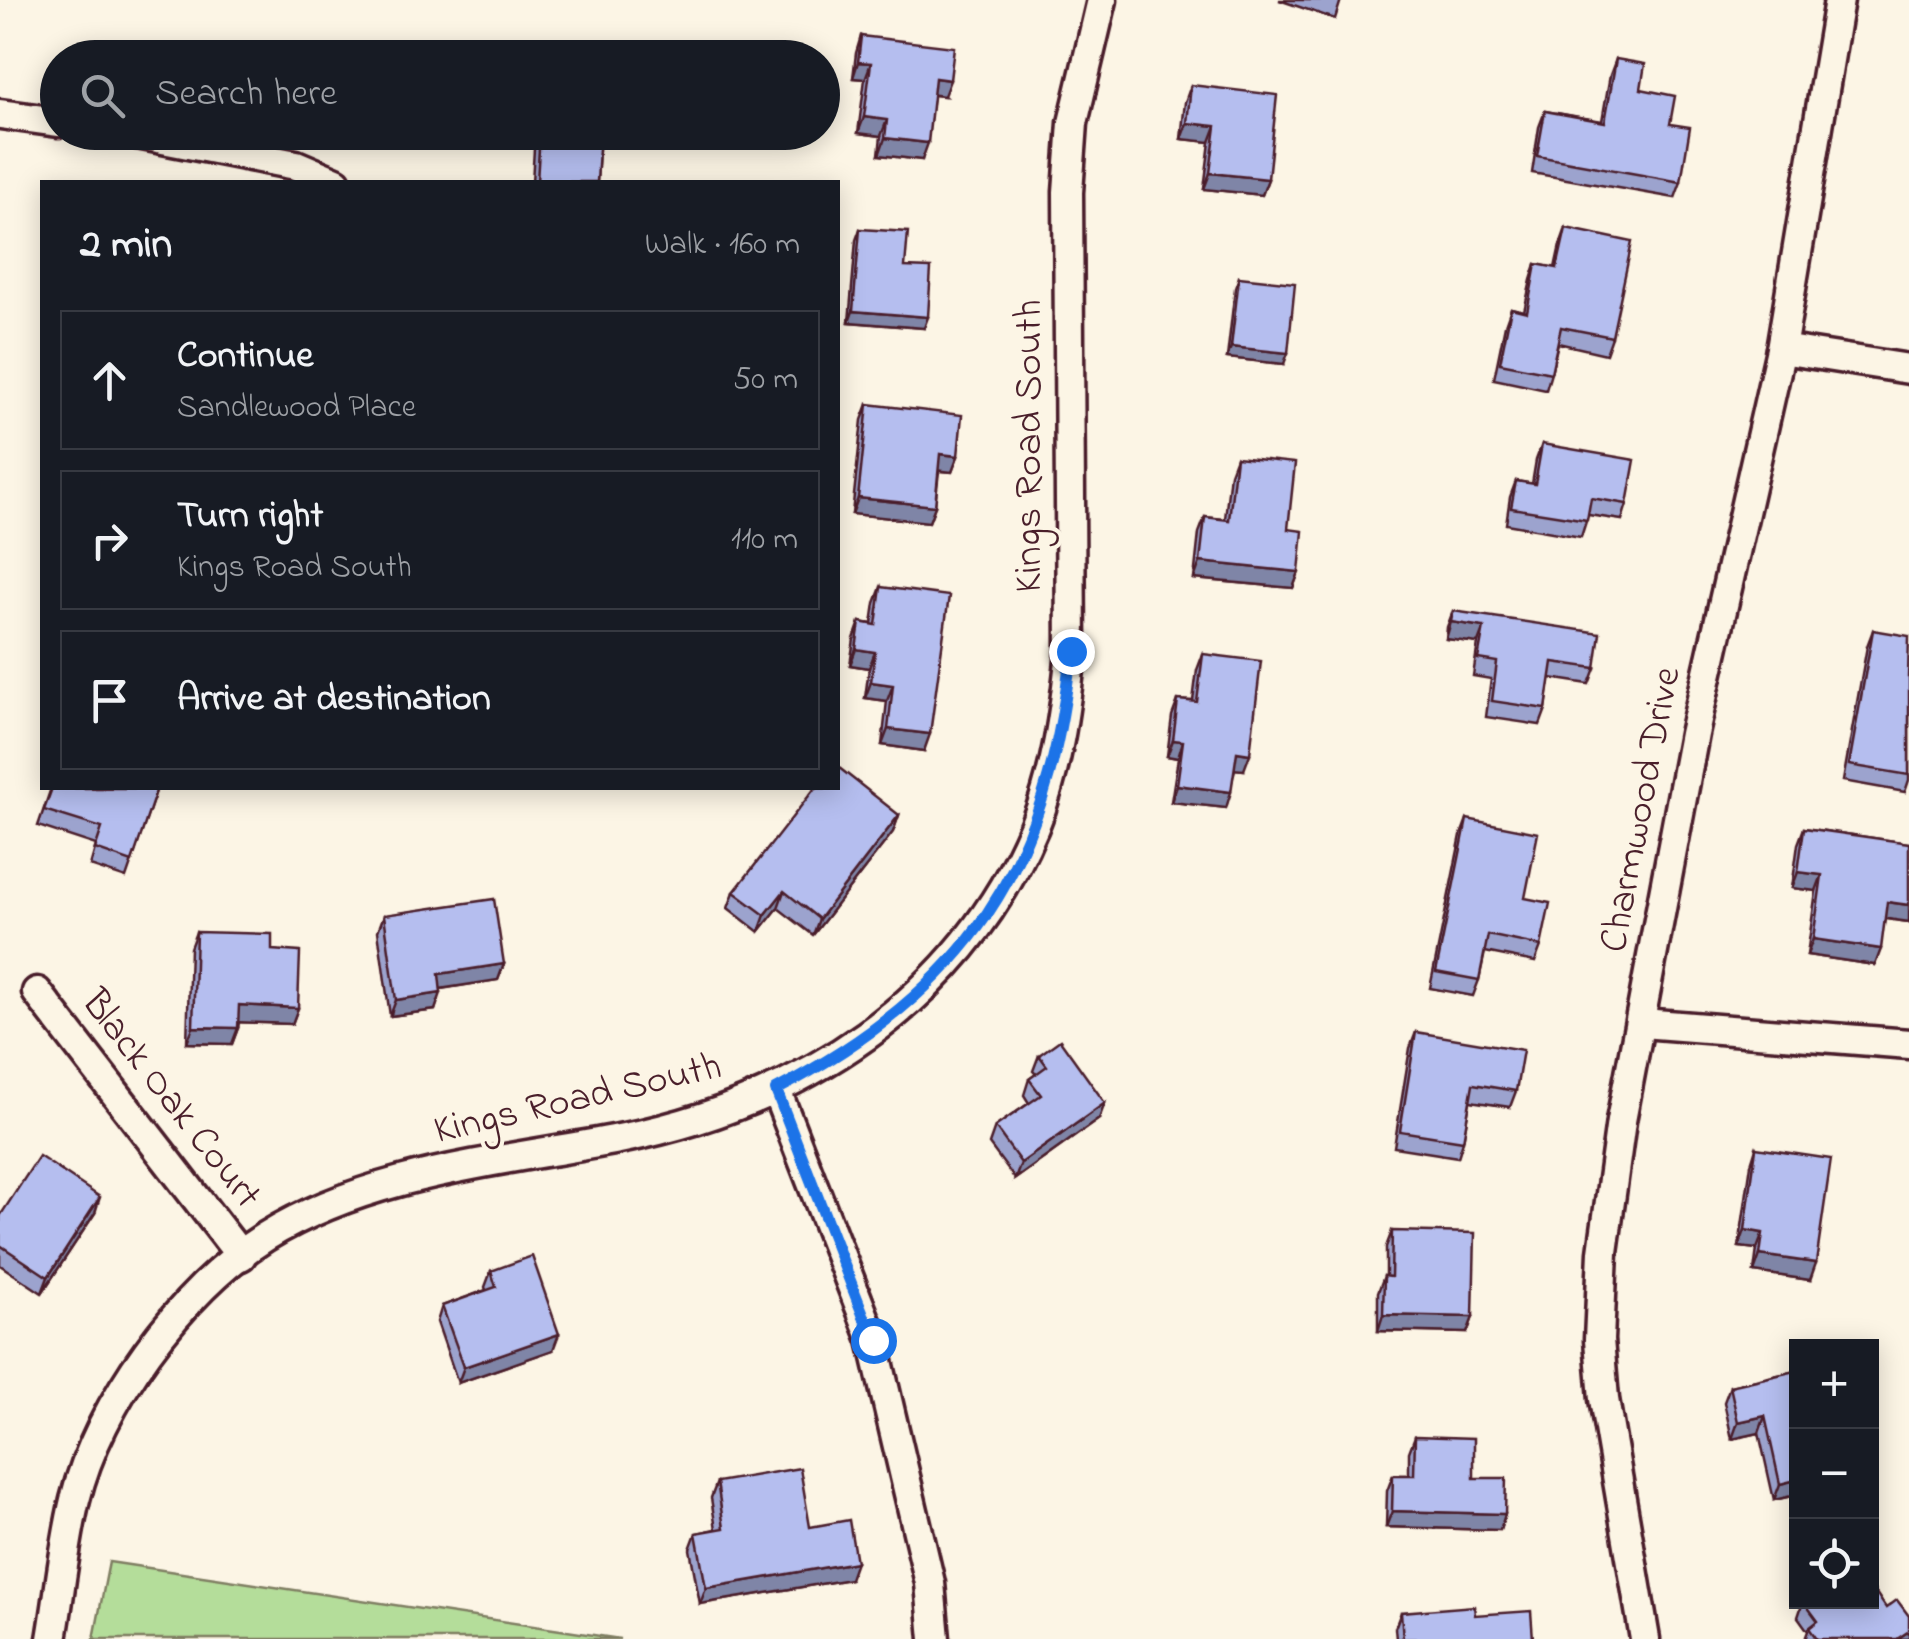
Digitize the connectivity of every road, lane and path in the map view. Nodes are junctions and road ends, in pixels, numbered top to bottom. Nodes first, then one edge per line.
1 (1102, 0) edge
2 (1840, 0) edge
3 (0, 114) edge
4 (40, 120) edge
5 (222, 150) edge
6 (332, 180) edge
7 (1782, 349) junction
8 (1909, 369) edge
9 (36, 992) dead end
10 (1642, 1023) junction
11 (1909, 1044) edge
12 (776, 1090) junction
13 (241, 1256) junction
14 (52, 1639) edge
15 (935, 1639) edge
16 (1645, 1639) edge

1 - 12 street, Kings Road South
2 - 7 street, Charmwood Drive
3 - 4 street
5 - 6 street
7 - 8 street
7 - 10 street, Charmwood Drive
9 - 13 street, Black Oak Court
10 - 11 street
10 - 16 street, Charmwood Drive
12 - 13 street, Kings Road South
12 - 15 street
13 - 14 street, Kings Road South

